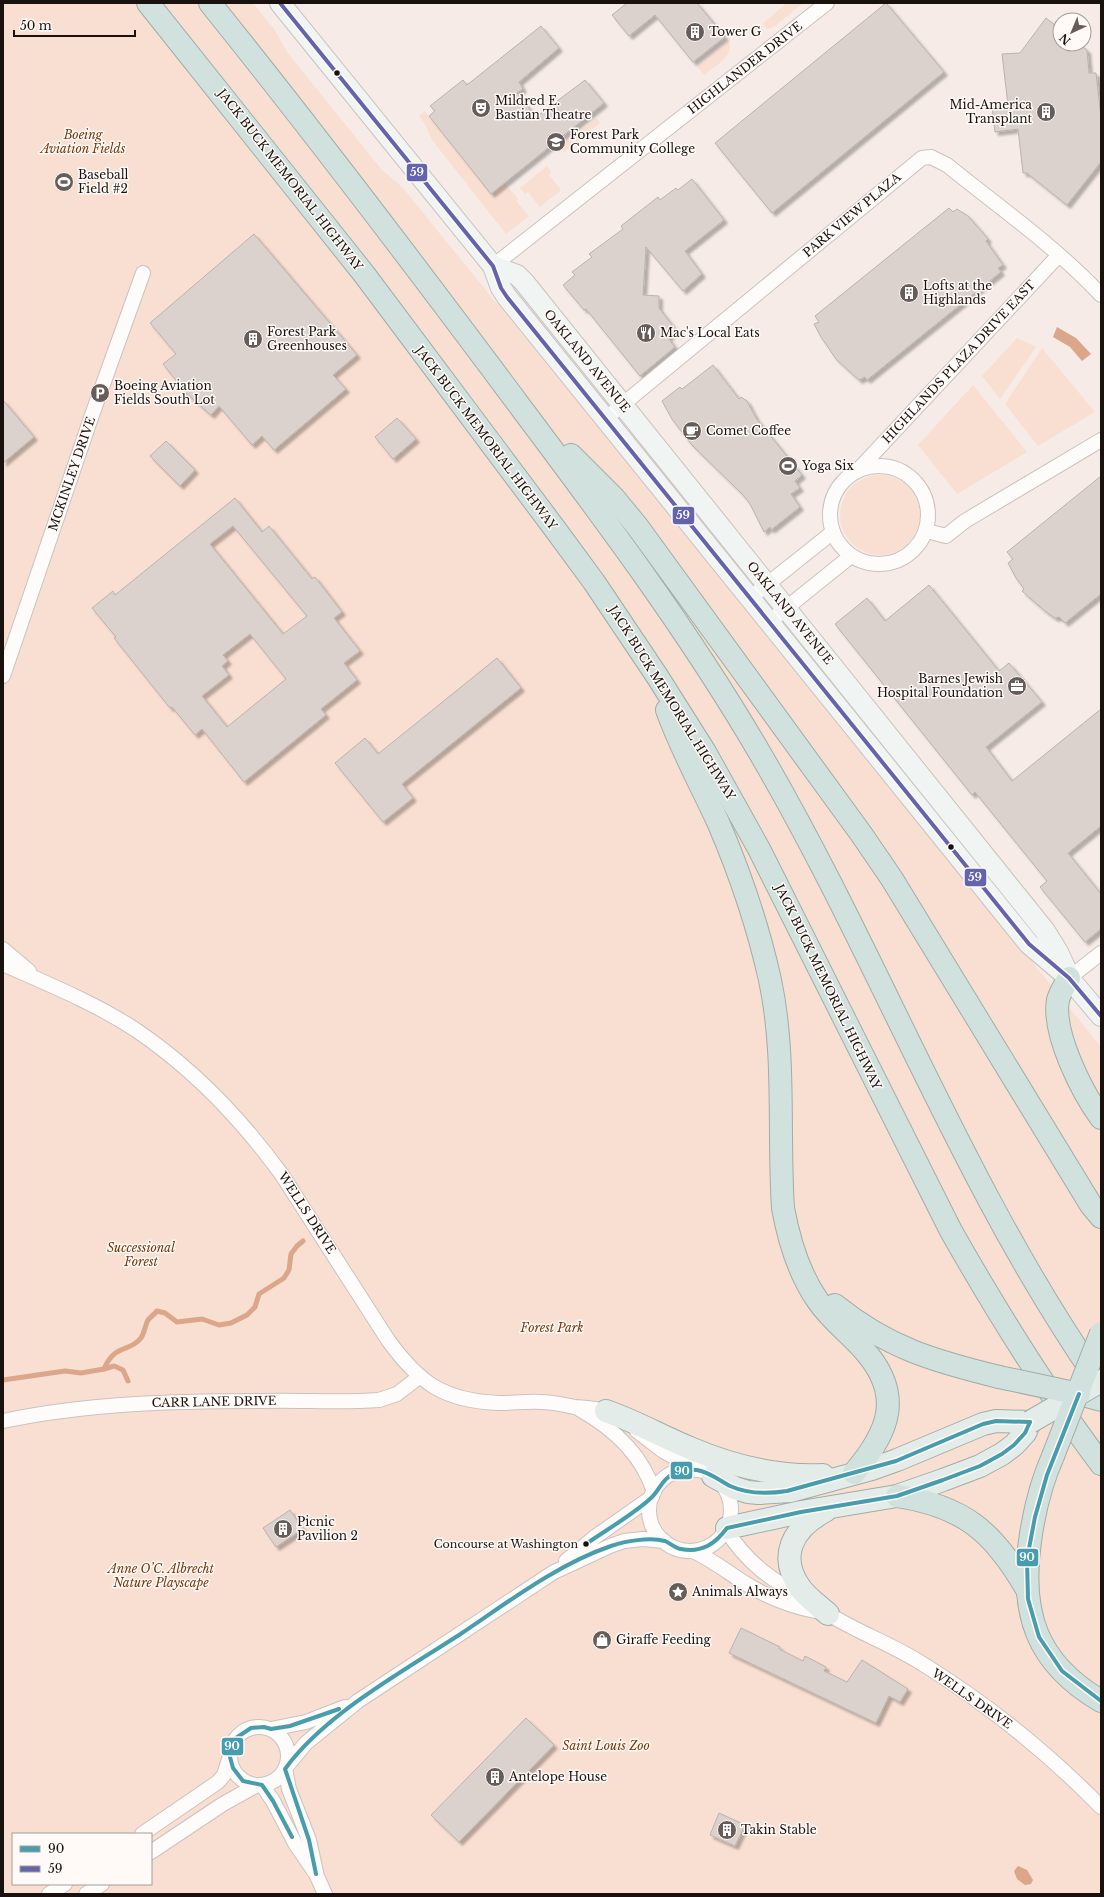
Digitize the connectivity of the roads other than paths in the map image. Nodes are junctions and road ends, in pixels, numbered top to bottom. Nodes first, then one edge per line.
1 (148, 3) edge
2 (210, 3) edge
3 (280, 3) edge
4 (827, 3) edge
5 (1059, 255) junction
6 (493, 266) junction
7 (143, 273) dead end
8 (1101, 295) edge
9 (622, 405) junction
10 (521, 407) junction
11 (605, 419) junction
12 (1101, 440) edge
13 (859, 469) junction
14 (927, 531) junction
15 (832, 532) junction
16 (851, 556) junction
17 (767, 584) junction
18 (750, 598) junction
19 (786, 608) junction
20 (769, 622) junction
21 (3, 676) edge
22 (657, 676) junction
23 (3, 949) edge
24 (1101, 953) edge
25 (3, 964) edge
26 (1069, 978) junction
27 (40, 980) junction
28 (1101, 1016) edge
29 (1101, 1118) edge
30 (1096, 1211) edge
31 (1101, 1227) edge
32 (806, 1278) junction
33 (1101, 1333) edge
34 (419, 1377) junction
35 (1101, 1382) edge
36 (1101, 1386) edge
37 (1079, 1394) junction
38 (1101, 1400) edge
39 (575, 1406) junction
40 (606, 1411) junction
41 (3, 1421) edge
42 (1030, 1422) junction
43 (1101, 1464) edge
44 (705, 1473) junction
45 (854, 1473) junction
46 (653, 1494) junction
47 (897, 1496) junction
48 (835, 1506) junction
49 (726, 1529) junction
50 (664, 1541) junction
51 (692, 1551) junction
52 (554, 1572) junction
53 (1026, 1588) junction
54 (828, 1614) junction
55 (358, 1701) junction
56 (1101, 1701) edge
57 (271, 1729) junction
58 (230, 1756) junction
59 (286, 1768) junction
60 (259, 1785) junction
61 (1101, 1807) edge
62 (143, 1833) edge
63 (152, 1851) edge
64 (316, 1874) junction
65 (63, 1885) edge
66 (100, 1885) edge
67 (49, 1894) edge
68 (86, 1894) edge
69 (325, 1894) edge

1 - 22 highway, JACK BUCK MEMORIAL HIGHWAY
2 - 10 highway
3 - 6 street, OAKLAND AVENUE
4 - 6 street, HIGHLANDER DRIVE
5 - 8 street, PARK VIEW PLAZA
5 - 9 street, PARK VIEW PLAZA
5 - 13 street, HIGHLANDS PLAZA DRIVE EAST
6 - 9 street, OAKLAND AVENUE
6 - 11 street, OAKLAND AVENUE
7 - 21 street, MCKINLEY DRIVE
9 - 11 street, PARK VIEW PLAZA
9 - 17 street, OAKLAND AVENUE
10 - 30 highway
10 - 36 highway
11 - 18 street, OAKLAND AVENUE
12 - 14 street
13 - 14 street
13 - 15 street
14 - 16 street
15 - 16 street
15 - 17 street
16 - 19 street
17 - 18 street
17 - 19 street, OAKLAND AVENUE
18 - 20 street, OAKLAND AVENUE
19 - 20 street
19 - 26 street, OAKLAND AVENUE
20 - 26 street, OAKLAND AVENUE
22 - 32 highway
22 - 43 highway, JACK BUCK MEMORIAL HIGHWAY
23 - 27 street, WELLS DRIVE
24 - 26 street
25 - 27 street, WELLS DRIVE
26 - 28 street, OAKLAND AVENUE
26 - 29 highway
27 - 34 street, WELLS DRIVE
30 - 31 highway
32 - 37 highway, bridge
32 - 45 highway
33 - 37 highway, bridge
34 - 39 street, WELLS DRIVE
34 - 41 street, CARR LANE DRIVE
35 - 37 main road, bridge
37 - 38 highway
37 - 42 main road, bridge
37 - 53 highway, bridge
39 - 40 street, WELLS DRIVE
39 - 46 street, WELLS DRIVE
40 - 44 street, WELLS DRIVE
40 - 45 main road
42 - 45 main road
42 - 47 main road
44 - 45 main road
44 - 46 street
44 - 49 street
46 - 50 street
46 - 52 street
47 - 48 main road
47 - 53 highway
48 - 49 main road
48 - 54 main road
49 - 51 street
49 - 54 street, WELLS DRIVE
50 - 51 street
50 - 52 street
51 - 54 street, WELLS DRIVE
52 - 55 street
53 - 56 highway
54 - 61 street, WELLS DRIVE
55 - 57 street
55 - 59 street
57 - 58 street
57 - 59 street
58 - 60 street
58 - 62 street
59 - 60 street
59 - 64 street
60 - 63 street
60 - 64 street
64 - 69 street
65 - 67 street
66 - 68 street

